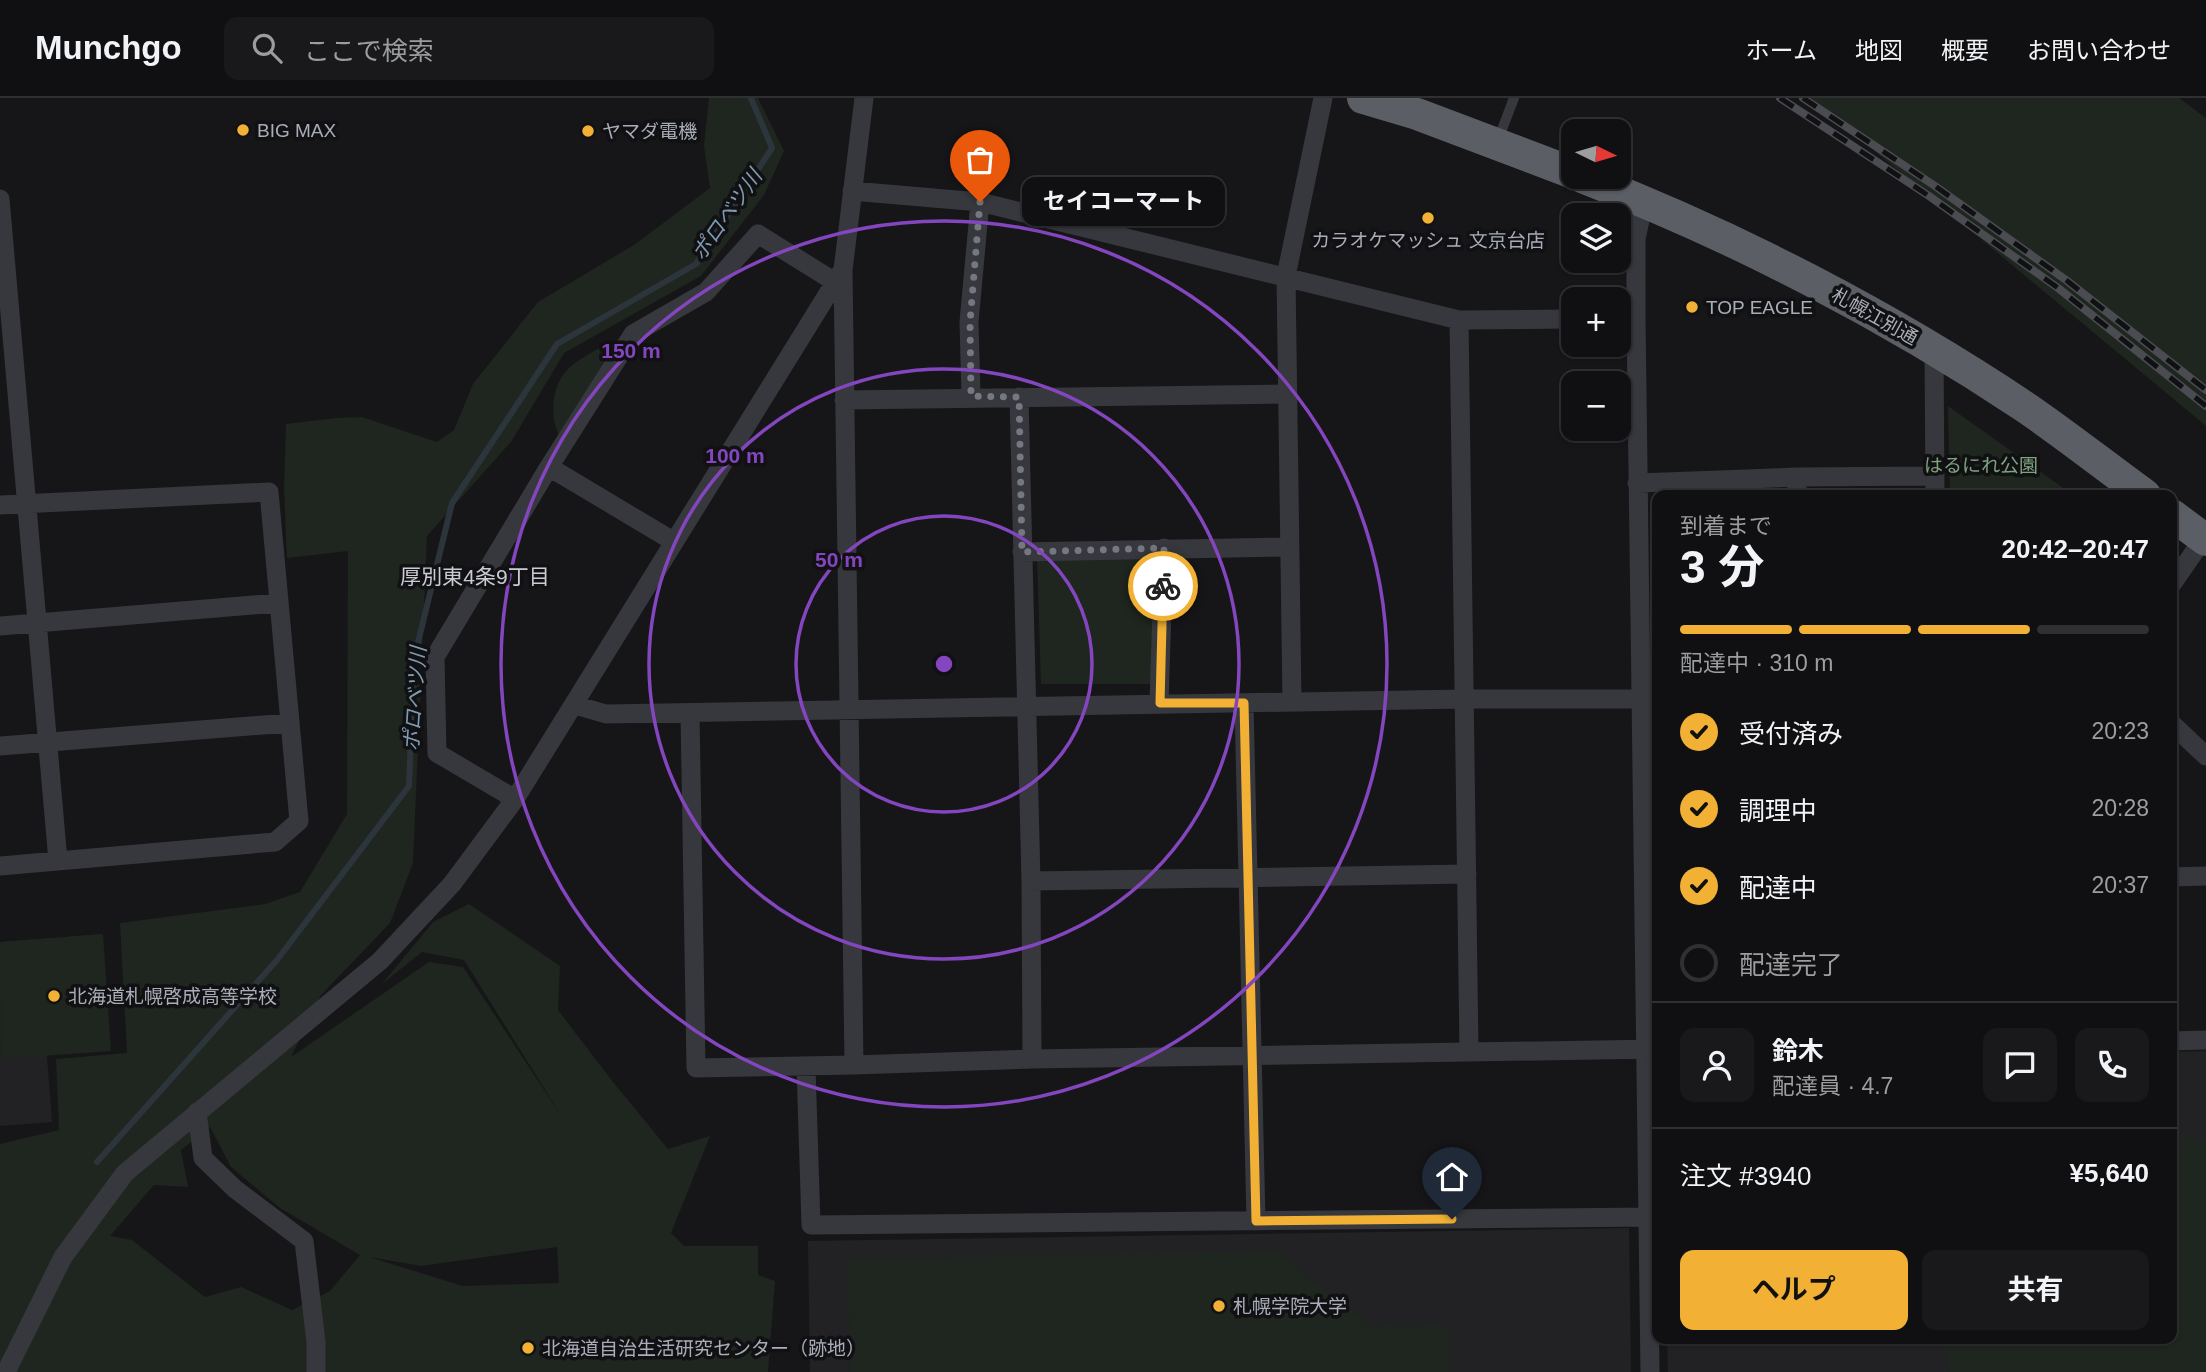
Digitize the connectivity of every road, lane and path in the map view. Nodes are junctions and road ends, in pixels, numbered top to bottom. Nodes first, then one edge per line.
1 (864, 98) edge
2 (1323, 98) edge
3 (1363, 98) edge
4 (1514, 98) edge
5 (1497, 144) junction
6 (1561, 168) edge
7 (1613, 189) edge
8 (852, 191) junction
9 (0, 199) edge
10 (1644, 201) junction
11 (980, 202) junction
12 (839, 276) junction
13 (1286, 276) junction
14 (1631, 287) edge
15 (1561, 319) edge
16 (1459, 320) junction
17 (1934, 349) junction
18 (1629, 357) edge
19 (1286, 394) junction
20 (971, 396) junction
21 (1019, 397) junction
22 (844, 400) junction
23 (549, 467) junction
24 (1637, 483) junction
25 (1797, 486) edge
26 (1935, 486) edge
27 (2138, 490) edge
28 (27, 504) junction
29 (0, 505) edge
30 (2177, 519) edge
31 (2205, 539) edge
32 (673, 541) junction
33 (1290, 547) junction
34 (1164, 548) junction
35 (1022, 552) junction
36 (2177, 577) edge
37 (278, 603) junction
38 (37, 623) junction
39 (0, 626) edge
40 (1464, 699) junction
41 (1640, 699) junction
42 (1292, 702) junction
43 (1160, 703) junction
44 (1244, 703) junction
45 (575, 705) junction
46 (1027, 706) junction
47 (847, 710) junction
48 (690, 712) junction
49 (288, 723) junction
50 (2177, 728) edge
51 (47, 742) junction
52 (0, 746) edge
53 (2206, 755) edge
54 (515, 799) junction
55 (58, 861) junction
56 (0, 866) edge
57 (1467, 874) junction
58 (2206, 876) edge
59 (2177, 877) edge
60 (1248, 878) junction
61 (1031, 881) junction
62 (1650, 890) edge
63 (2206, 1040) edge
64 (2177, 1041) edge
65 (1652, 1049) edge
66 (1469, 1052) junction
67 (1251, 1056) junction
68 (1032, 1059) junction
69 (854, 1065) junction
70 (807, 1067) junction
71 (197, 1112) junction
72 (1648, 1217) junction
73 (1256, 1221) junction
74 (6, 1372) edge
75 (316, 1372) edge
76 (1650, 1372) edge

1 - 8 street
2 - 13 street
3 - 5 highway
4 - 5 lane
5 - 6 highway
7 - 10 highway, 札幌江別通
8 - 11 street
8 - 12 street
9 - 28 street
10 - 14 street
10 - 17 highway, 札幌江別通
11 - 13 street
11 - 20 street
12 - 22 street
12 - 23 street
12 - 32 street
13 - 16 street
13 - 19 street
15 - 16 street
16 - 40 street
17 - 26 street
17 - 27 highway, 札幌江別通
18 - 24 street
19 - 21 street
19 - 33 street
20 - 21 street
20 - 22 street
21 - 35 street
22 - 47 street
23 - 32 street
23 - 54 street
24 - 25 street
24 - 41 street
25 - 26 street
28 - 29 street
28 - 37 street
28 - 38 street
30 - 31 highway
31 - 36 street
32 - 45 street
33 - 34 street
33 - 42 street
34 - 35 street
34 - 43 street
35 - 46 street
37 - 38 street
37 - 49 street
38 - 39 street
38 - 51 street
40 - 41 street
40 - 42 street
40 - 57 street
41 - 62 street
42 - 44 street
43 - 44 street
43 - 46 street
44 - 60 street
45 - 48 street
45 - 54 street
46 - 47 street
46 - 61 street
47 - 48 street
47 - 69 street
48 - 70 street
49 - 51 street
49 - 55 street
50 - 53 street
51 - 52 street
51 - 55 street
54 - 71 street
55 - 56 street
57 - 60 street
57 - 66 street
58 - 59 street
60 - 61 street
60 - 67 street
61 - 68 street
62 - 65 street
63 - 64 street
65 - 66 street
65 - 72 street
66 - 67 street
67 - 68 street
67 - 73 street
68 - 69 street
69 - 70 street
70 - 73 street
71 - 74 street
71 - 75 street
72 - 73 street
72 - 76 street

